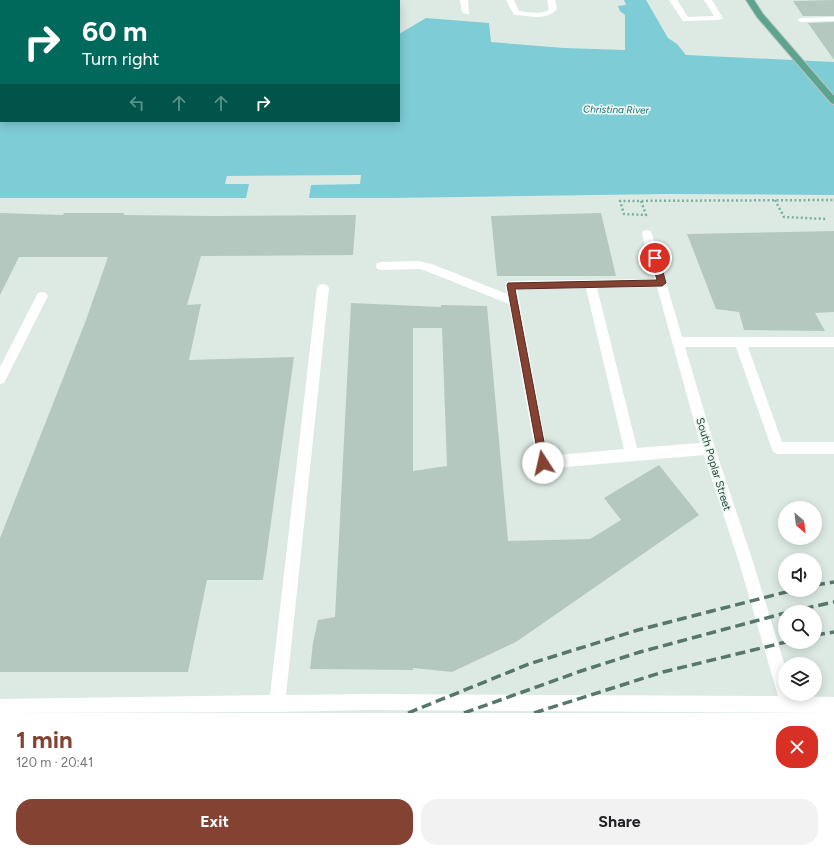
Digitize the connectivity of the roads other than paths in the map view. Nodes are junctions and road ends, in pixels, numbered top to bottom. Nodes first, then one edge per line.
1 (464, 0) edge
2 (510, 0) edge
3 (551, 0) edge
4 (674, 0) edge
5 (708, 0) edge
6 (750, 0) edge
7 (466, 12) dead end
8 (834, 19) edge
9 (801, 20) dead end
10 (834, 102) edge
11 (647, 234) dead end
12 (381, 266) dead end
13 (662, 283) junction
14 (590, 284) junction
15 (323, 288) dead end
16 (42, 296) dead end
17 (514, 301) junction
18 (678, 342) junction
19 (740, 342) junction
20 (834, 342) edge
21 (0, 380) edge
22 (708, 448) junction
23 (834, 448) edge
24 (632, 455) junction
25 (787, 702) edge
26 (277, 704) junction
27 (834, 705) edge
28 (0, 707) edge
29 (298, 708) edge

1 - 7 street
2 - 3 street
4 - 5 street
6 - 10 main road
8 - 9 street
11 - 13 street, South Poplar Street
12 - 17 street
13 - 14 street
13 - 18 street, South Poplar Street
14 - 17 street
14 - 24 street
15 - 26 street
16 - 21 street
17 - 24 street
18 - 19 street
18 - 22 street, South Poplar Street
19 - 20 street
19 - 23 street
22 - 24 street
22 - 25 street, South Poplar Street
25 - 27 street
25 - 29 street
26 - 28 street
26 - 29 street

